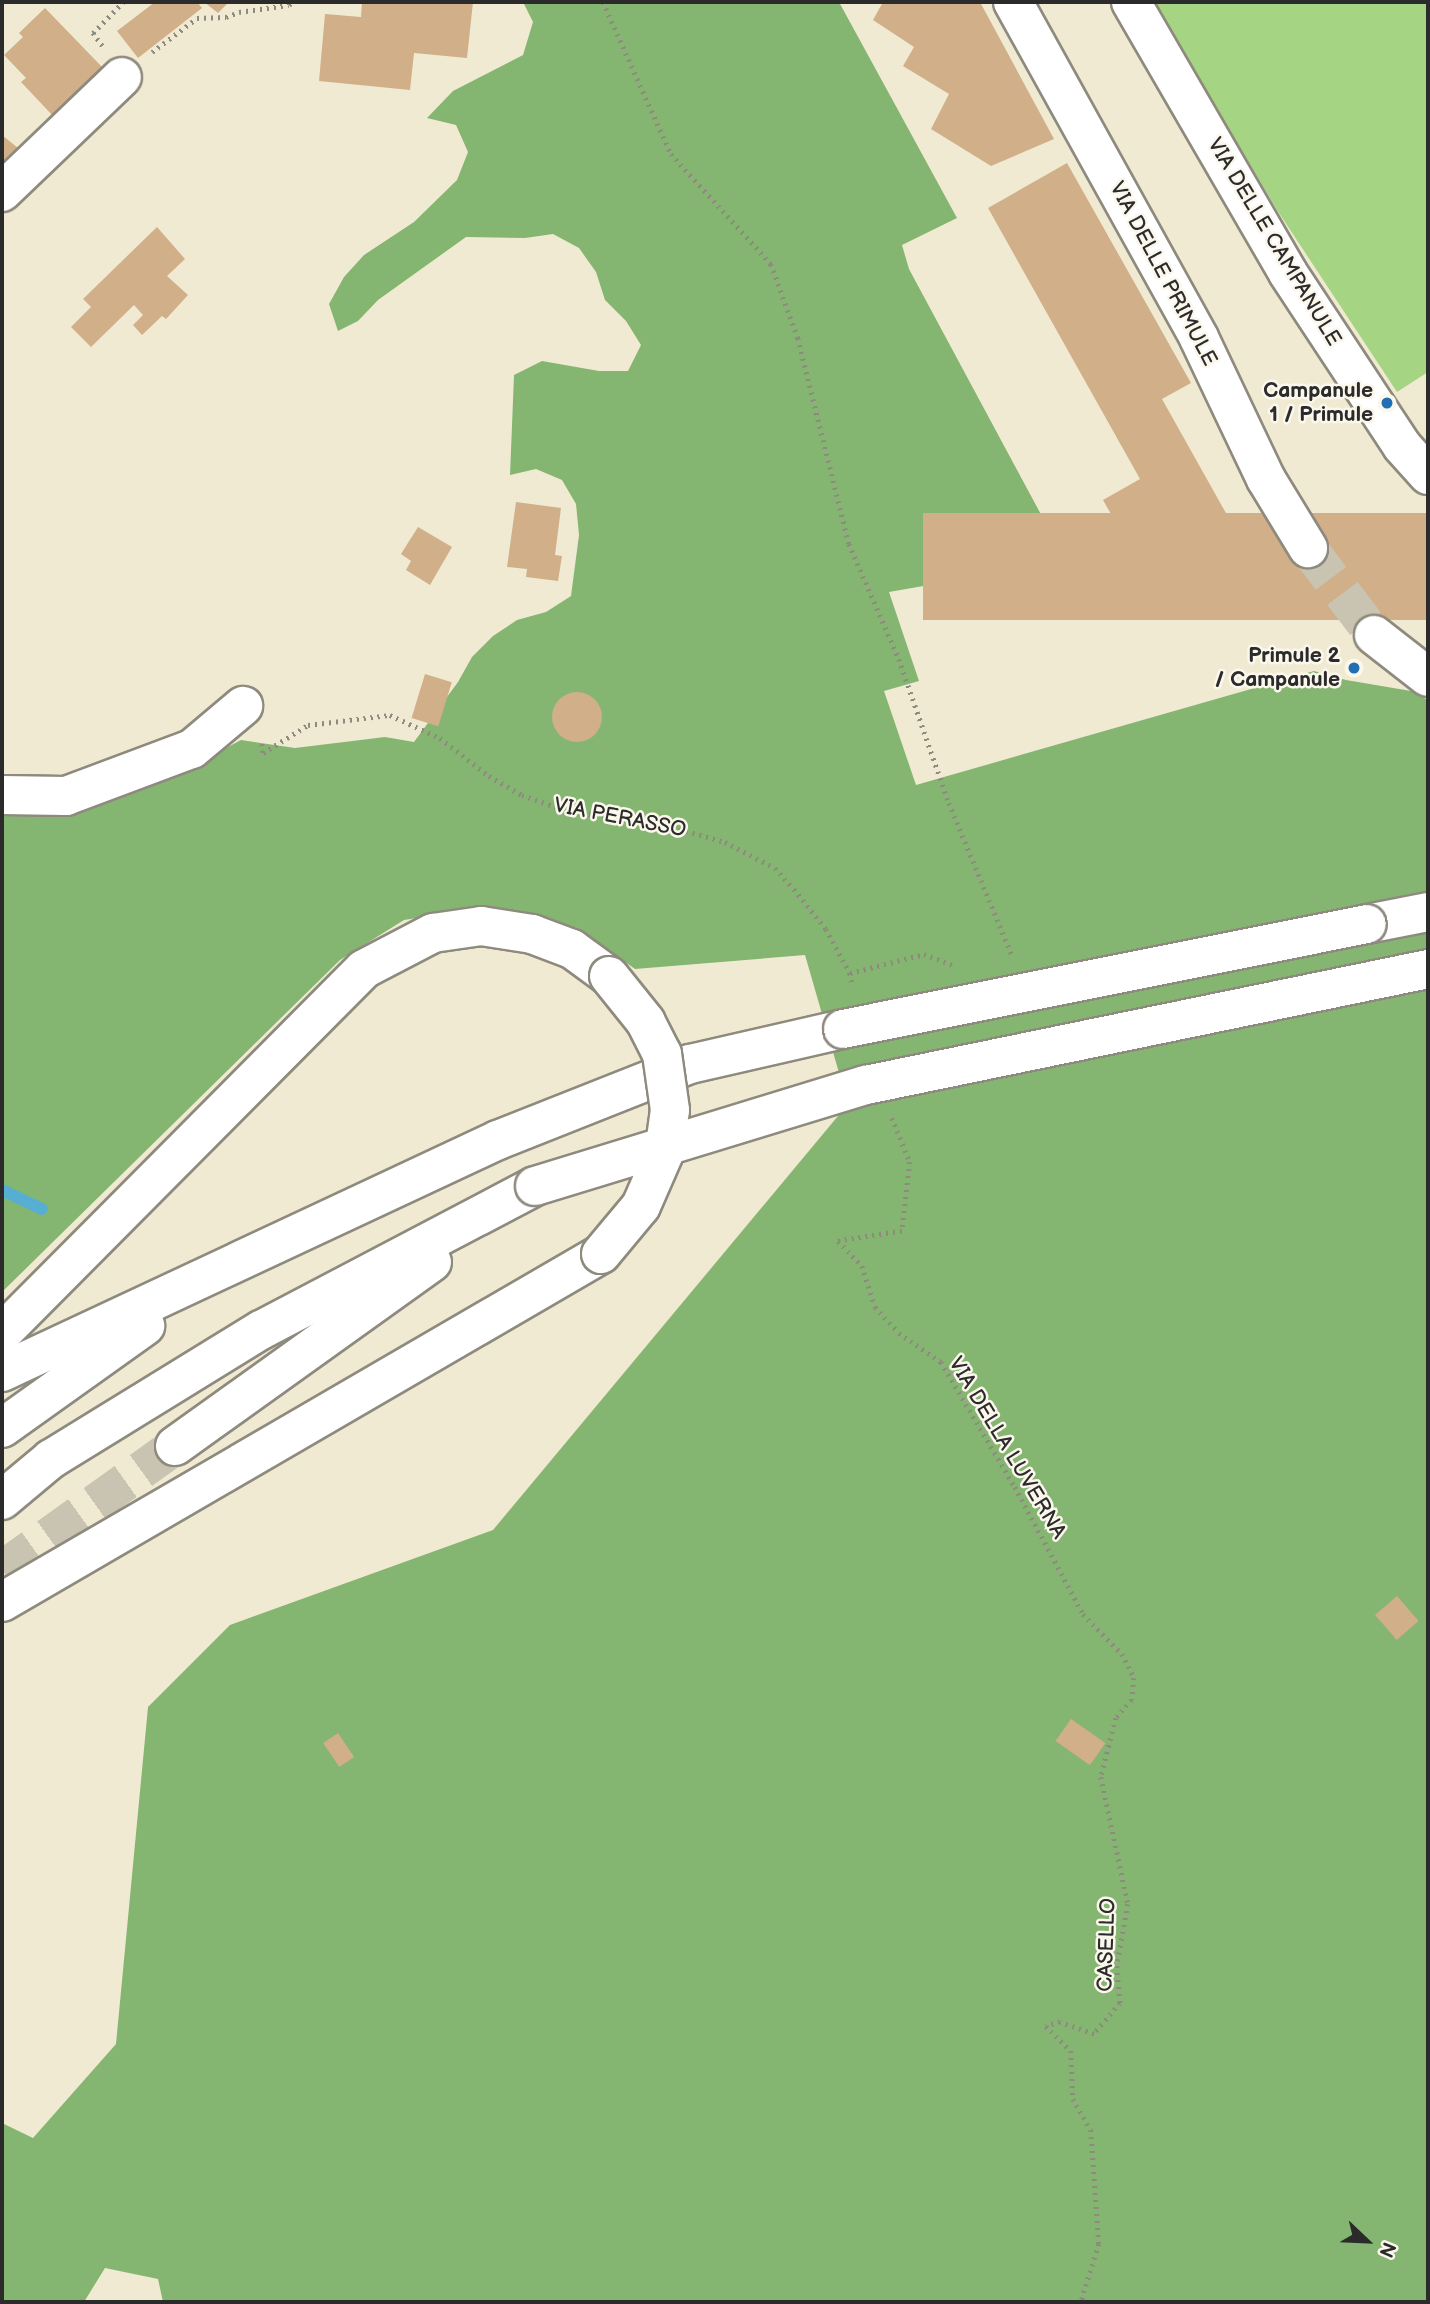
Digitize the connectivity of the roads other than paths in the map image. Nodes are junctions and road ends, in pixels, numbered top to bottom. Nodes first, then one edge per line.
1 (1013, 2) edge
2 (1131, 2) edge
3 (122, 77) road end
4 (2, 192) edge
5 (1428, 475) edge
6 (1308, 548) tunnel mouth
7 (1374, 635) tunnel mouth
8 (1428, 677) edge
9 (243, 706) road end
10 (2, 795) edge
11 (1428, 912) edge
12 (1428, 969) edge
13 (535, 1186) junction
14 (224, 1271) junction
15 (2, 1333) edge
16 (2, 1372) edge
17 (2, 1428) edge
18 (175, 1446) tunnel mouth
19 (2, 1500) edge
20 (2, 1602) edge

1 - 6 main road, VIA DELLE PRIMULE
2 - 5 main road, VIA DELLE CAMPANULE
3 - 4 main road
7 - 8 main road
9 - 10 main road
11 - 14 main road, bridge
12 - 13 main road, bridge
13 - 18 main road
13 - 19 main road
14 - 16 main road
14 - 17 main road
15 - 20 main road, bridge

